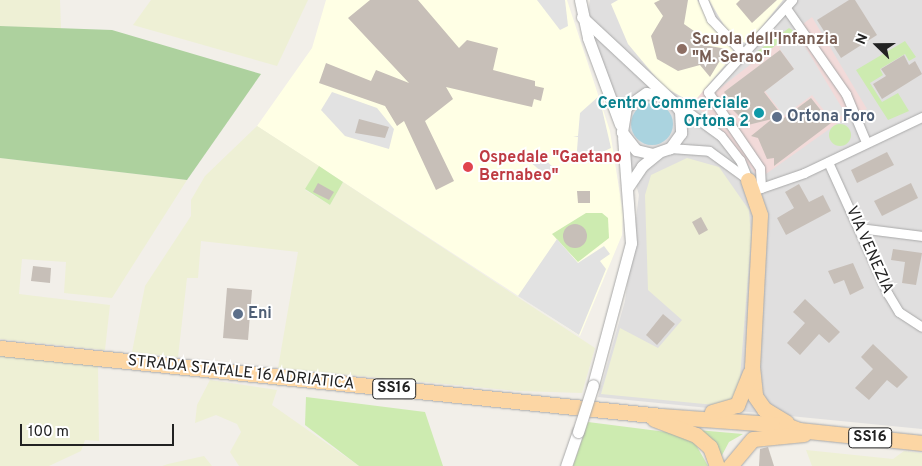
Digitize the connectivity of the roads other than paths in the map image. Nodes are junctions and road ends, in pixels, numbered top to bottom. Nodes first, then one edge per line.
1 (580, 0) edge
2 (703, 0) edge
3 (789, 4) edge
4 (582, 17) junction
5 (743, 53) junction
6 (670, 99) junction
7 (922, 117) edge
8 (622, 129) junction
9 (866, 142) junction
10 (670, 148) junction
11 (658, 153) junction
12 (828, 162) junction
13 (753, 186) junction
14 (628, 187) junction
15 (859, 228) junction
16 (922, 236) edge
17 (922, 327) edge
18 (0, 348) edge
19 (752, 366) junction
20 (636, 413) junction
21 (818, 433) junction
22 (922, 443) edge
23 (566, 466) edge
24 (717, 466) edge
25 (730, 466) edge

1 - 4 street
2 - 5 street
3 - 5 street
3 - 9 street
4 - 6 street
4 - 8 street
5 - 13 street
6 - 8 street
6 - 10 street
6 - 13 street
7 - 9 street
8 - 11 street
8 - 14 street
9 - 12 street
10 - 11 street
10 - 13 street
11 - 14 street
12 - 13 street
12 - 15 street, VIA VENEZIA
13 - 19 main road
14 - 23 street, bridge
15 - 16 street
15 - 17 street, VIA VENEZIA
18 - 20 main road, STRADA STATALE 16 ADRIATICA / SS16
19 - 20 main road
19 - 21 main road
20 - 21 main road, STRADA STATALE 16 ADRIATICA / SS16
20 - 24 main road
21 - 22 main road, STRADA STATALE 16 ADRIATICA / SS16
21 - 25 main road

